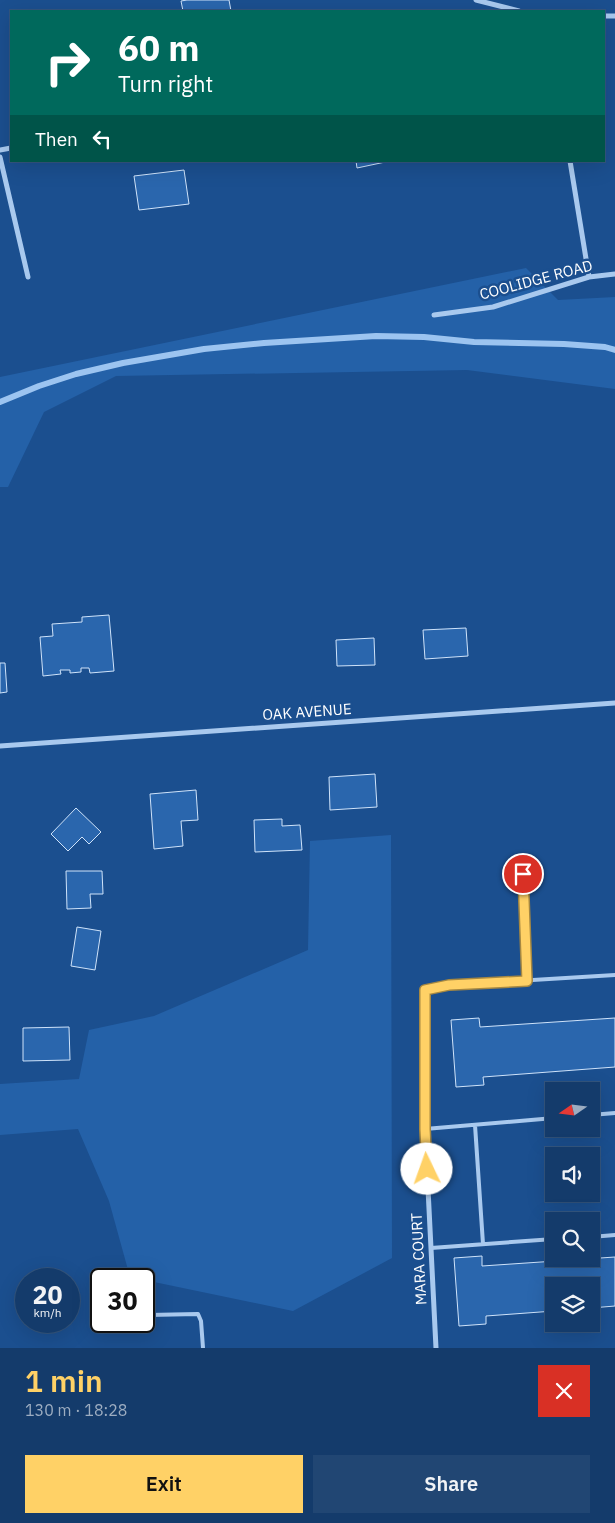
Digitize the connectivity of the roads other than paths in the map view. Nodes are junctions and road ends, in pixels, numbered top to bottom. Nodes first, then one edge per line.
1 (476, 0) edge
2 (515, 10) edge
3 (0, 157) edge
4 (570, 162) edge
5 (615, 274) edge
6 (28, 277) dead end
7 (589, 277) junction
8 (434, 315) dead end
9 (615, 703) edge
10 (0, 746) edge
11 (523, 874) dead end
12 (615, 975) edge
13 (527, 981) junction
14 (425, 990) joint
15 (615, 1113) edge
16 (600, 1114) edge
17 (545, 1119) edge
18 (475, 1125) junction
19 (425, 1129) junction
20 (615, 1235) edge
21 (600, 1236) edge
22 (545, 1240) edge
23 (483, 1244) junction
24 (431, 1248) junction
25 (155, 1315) edge
26 (203, 1348) edge
27 (436, 1348) edge

1 - 2 street
3 - 6 street
4 - 7 street
5 - 7 street, COOLIDGE ROAD
7 - 8 street, COOLIDGE ROAD
9 - 10 street, OAK AVENUE
11 - 13 lane
12 - 13 lane
13 - 14 lane
14 - 19 street, MARA COURT
15 - 16 lane
17 - 18 lane
18 - 19 lane
18 - 23 lane
19 - 24 street, MARA COURT
20 - 21 lane
22 - 23 lane
23 - 24 lane
24 - 27 street, MARA COURT
25 - 26 lane

